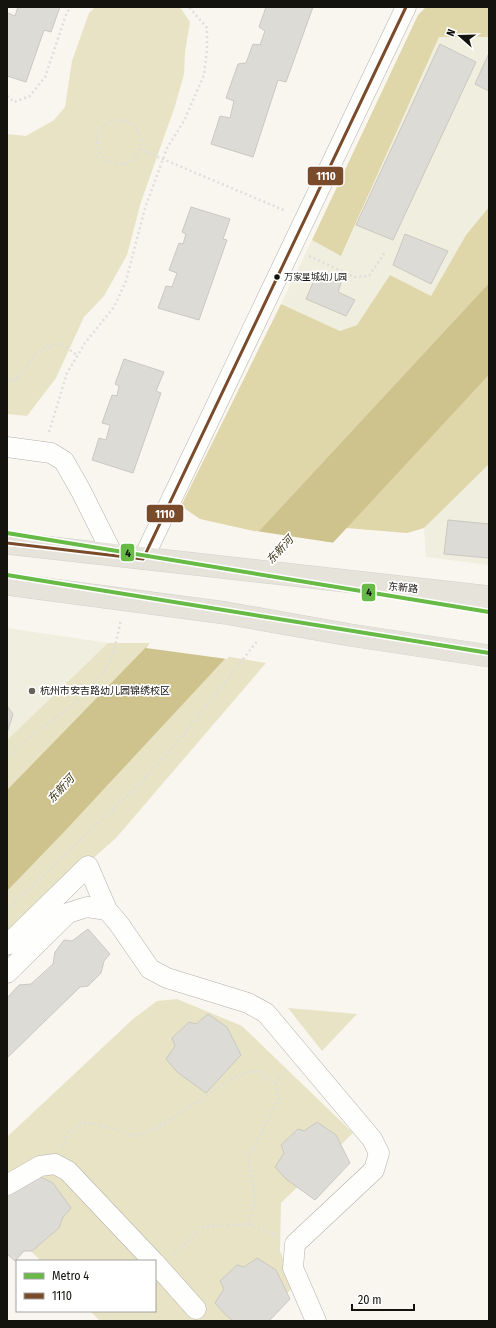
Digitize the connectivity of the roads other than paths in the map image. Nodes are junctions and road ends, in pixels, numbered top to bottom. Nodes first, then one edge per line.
1 (406, 7) edge
2 (7, 447) edge
3 (7, 543) edge
4 (113, 555) junction
5 (143, 559) junction
6 (7, 584) edge
7 (489, 597) edge
8 (489, 656) edge
9 (107, 910) junction
10 (7, 945) edge
11 (7, 973) edge
12 (7, 1185) edge
13 (152, 1260) edge
14 (156, 1264) edge
15 (196, 1309) dead end
16 (316, 1321) edge

1 - 5 street
2 - 4 street
3 - 4 main road, 东新路
4 - 5 main road, 东新路
5 - 7 main road, 东新路
6 - 8 main road
9 - 10 street
9 - 11 street
9 - 16 street
12 - 13 street
14 - 15 street

